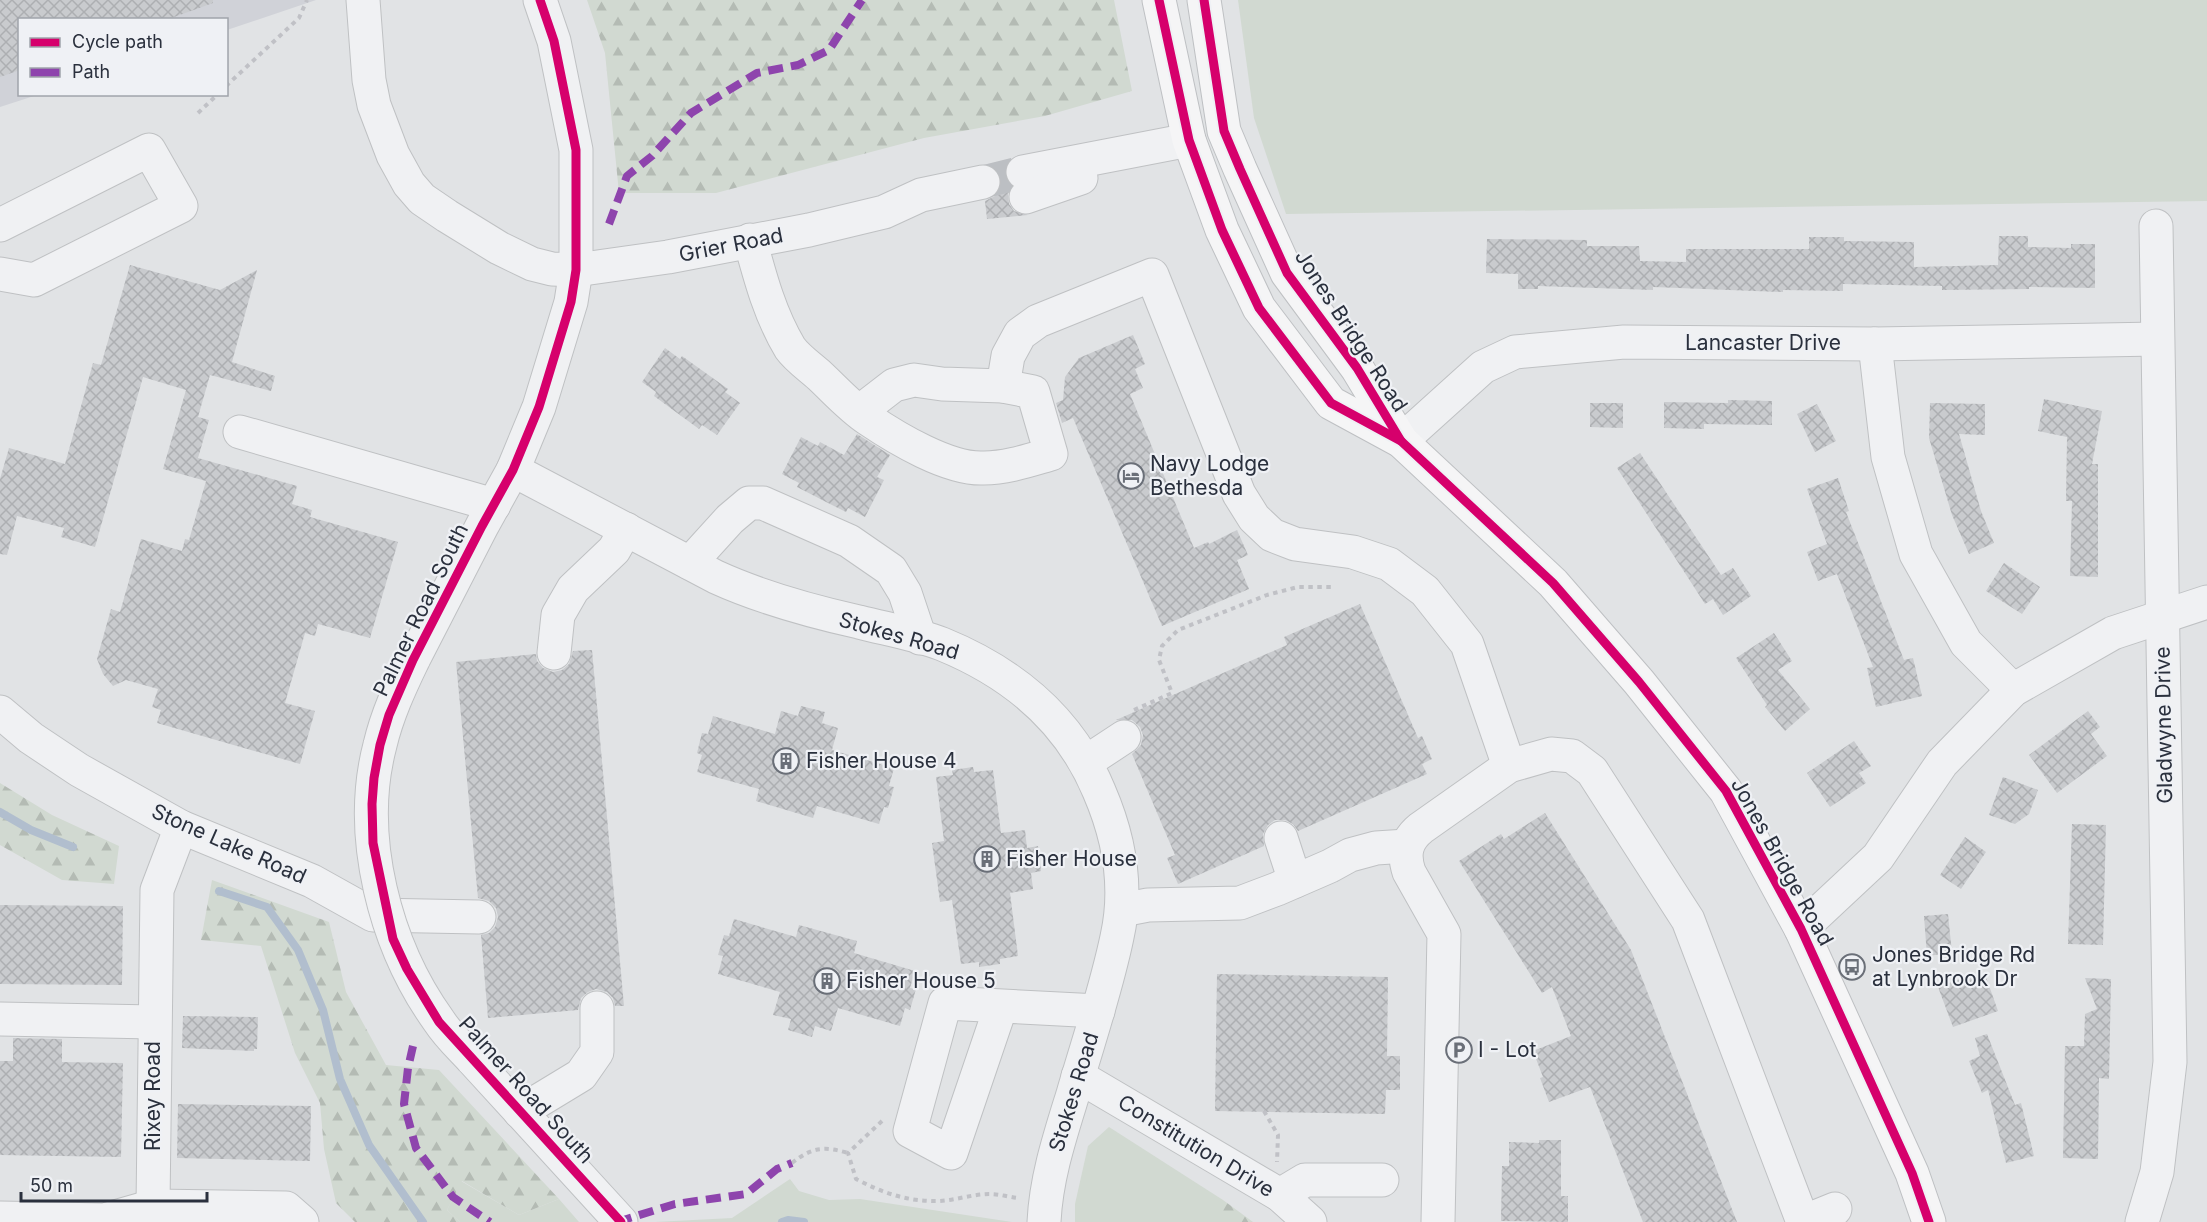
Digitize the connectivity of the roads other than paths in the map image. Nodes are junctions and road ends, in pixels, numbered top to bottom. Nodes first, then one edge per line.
1 (363, 0) edge
2 (540, 0) edge
3 (1159, 0) edge
4 (1204, 0) edge
5 (1224, 131) junction
6 (1189, 140) junction
7 (1024, 184) tunnel mouth
8 (984, 192) tunnel mouth
9 (0, 225) edge
10 (2156, 226) dead end
11 (750, 240) junction
12 (576, 270) junction
13 (0, 274) edge
14 (2157, 339) junction
15 (1875, 344) junction
16 (1003, 386) junction
17 (860, 412) junction
18 (240, 432) dead end
19 (1401, 441) junction
20 (513, 470) junction
21 (494, 505) junction
22 (626, 529) junction
23 (690, 563) junction
24 (2207, 602) edge
25 (2162, 617) junction
26 (920, 638) junction
27 (554, 653) dead end
28 (2013, 690) junction
29 (0, 712) edge
30 (1129, 724) road end
31 (1086, 762) junction
32 (1509, 766) junction
33 (181, 826) junction
34 (1281, 838) dead end
35 (1407, 846) junction
36 (1295, 881) junction
37 (1122, 910) junction
38 (479, 917) dead end
39 (1801, 929) junction
40 (1000, 1006) junction
41 (597, 1008) dead end
42 (1098, 1011) junction
43 (0, 1019) edge
44 (154, 1022) junction
45 (1078, 1076) junction
46 (520, 1112) junction
47 (1382, 1179) dead end
48 (1275, 1192) junction
49 (153, 1206) junction
50 (1835, 1209) dead end
51 (1034, 1210) edge
52 (0, 1218) edge
53 (303, 1222) edge
54 (621, 1222) edge
55 (1310, 1222) edge
56 (1438, 1222) edge
57 (1929, 1222) edge
58 (2142, 1222) edge

1 - 12 street, Grier Road
2 - 12 street, Palmer Road South
3 - 6 main road, Jones Bridge Road
4 - 5 main road, Jones Bridge Road
5 - 6 main road
5 - 19 main road, Jones Bridge Road
6 - 7 street
6 - 19 main road, Jones Bridge Road
8 - 11 street, Grier Road
9 - 13 street
10 - 14 street, Gladwyne Drive
11 - 12 street, Grier Road
11 - 17 street
12 - 20 street, Palmer Road South
14 - 15 street, Lancaster Drive
14 - 25 street, Gladwyne Drive
15 - 19 street, Lancaster Drive
15 - 28 street
16 - 17 street
16 - 17 street
16 - 32 street
18 - 21 street
19 - 39 main road, Jones Bridge Road
20 - 21 street, Palmer Road South
20 - 22 street, Stokes Road
21 - 46 street, Palmer Road South, bridge
22 - 23 street, Stokes Road
22 - 27 street
23 - 26 street, Stokes Road
23 - 26 street
24 - 25 street
25 - 28 street
25 - 58 street, Gladwyne Drive
26 - 31 street, Stokes Road
28 - 39 street
29 - 33 street, Stone Lake Road
30 - 31 street
31 - 37 street, Stokes Road
32 - 35 street
32 - 50 street
33 - 38 street, Stone Lake Road
33 - 44 street, Rixey Road
34 - 36 street
35 - 36 street
35 - 56 street
36 - 37 street
37 - 42 street, Stokes Road
39 - 57 main road, Jones Bridge Road
40 - 40 street
40 - 42 street
41 - 46 street
42 - 45 street, Stokes Road
43 - 44 street, Rixey Road
44 - 49 street, Rixey Road
45 - 48 street, Constitution Drive
45 - 51 street, Stokes Road
46 - 54 street, Palmer Road South
47 - 48 street
48 - 55 street, Constitution Drive
49 - 52 street
49 - 53 street

